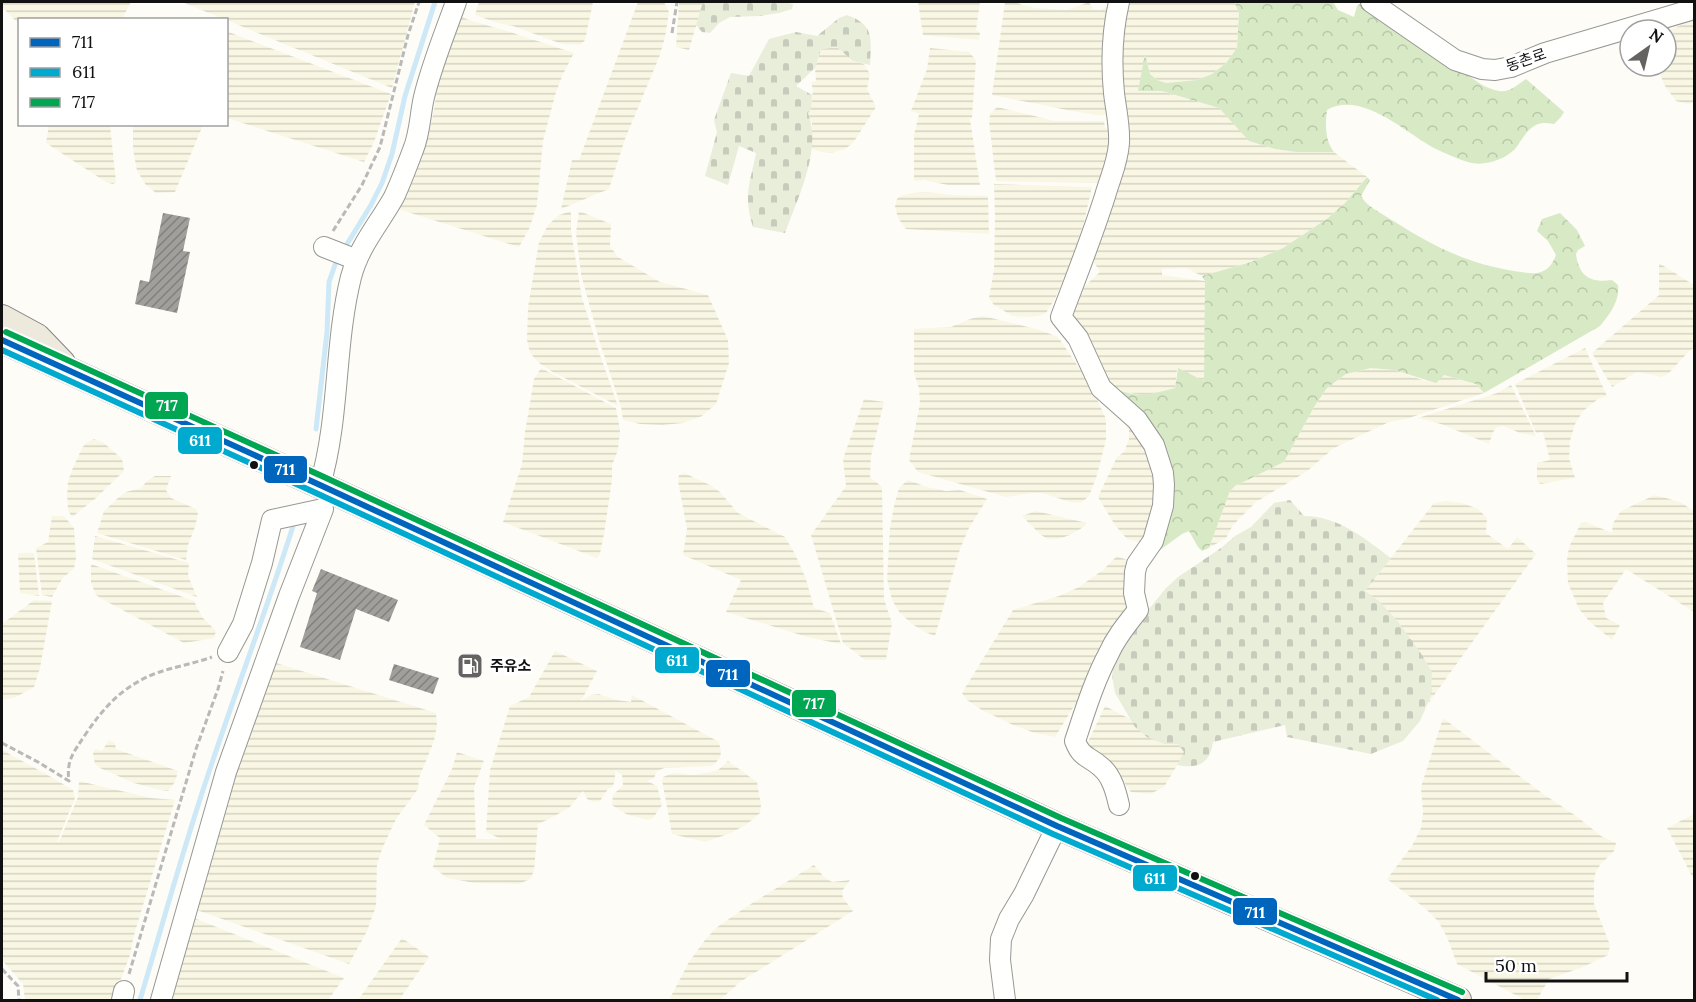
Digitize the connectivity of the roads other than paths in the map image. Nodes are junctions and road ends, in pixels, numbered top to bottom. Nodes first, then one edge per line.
1 (456, 2) edge
2 (1119, 2) edge
3 (1371, 2) edge
4 (1695, 9) edge
5 (324, 247) road end
6 (357, 260) junction
7 (2, 318) edge
8 (2, 340) edge
9 (71, 372) junction
10 (321, 497) junction
11 (228, 652) road end
12 (1119, 805) dead end
13 (1057, 826) junction
14 (161, 1000) edge
15 (1005, 1000) edge
16 (1458, 1000) edge

1 - 6 street
2 - 12 street
3 - 4 street, 동촌로
5 - 6 street
6 - 10 street
7 - 9 main road
8 - 9 main road
9 - 10 main road
10 - 11 street
10 - 13 main road
10 - 14 street
13 - 15 street
13 - 16 main road

